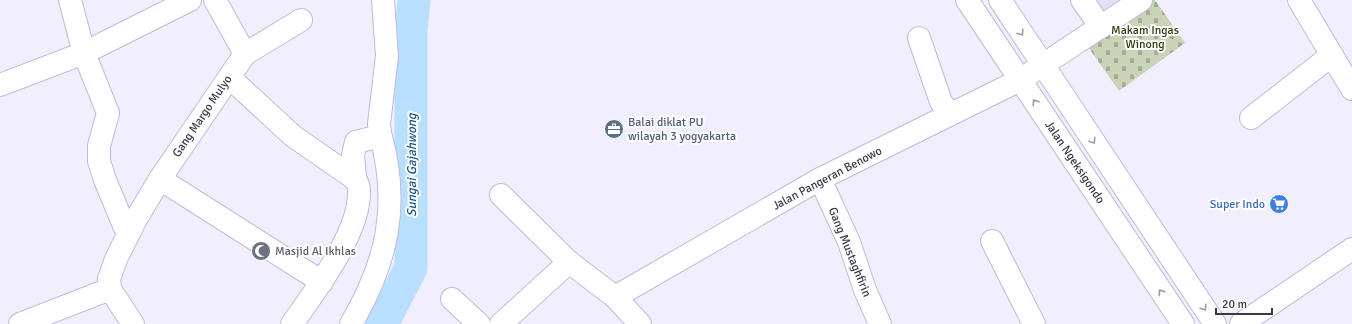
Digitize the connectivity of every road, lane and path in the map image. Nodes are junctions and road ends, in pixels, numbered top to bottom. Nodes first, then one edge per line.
1 (70, 0) edge
2 (190, 0) edge
3 (215, 0) edge
4 (383, 0) edge
5 (967, 0) edge
6 (1000, 0) edge
7 (1082, 0) edge
8 (1141, 0) edge
9 (1299, 0) edge
10 (301, 20) dead end
11 (1101, 26) junction
12 (919, 38) dead end
13 (84, 53) junction
14 (245, 54) junction
15 (1332, 55) junction
16 (1043, 65) junction
17 (229, 77) junction
18 (1020, 80) junction
19 (0, 85) edge
20 (1352, 89) edge
21 (950, 114) junction
22 (1251, 118) dead end
23 (380, 133) junction
24 (160, 179) junction
25 (355, 179) junction
26 (820, 179) junction
27 (501, 195) dead end
28 (128, 235) junction
29 (992, 241) dead end
30 (1352, 249) edge
31 (568, 262) junction
32 (322, 282) junction
33 (110, 289) junction
34 (615, 297) junction
35 (452, 299) dead end
36 (20, 324) edge
37 (133, 324) edge
38 (292, 324) edge
39 (351, 324) edge
40 (479, 324) edge
41 (501, 324) edge
42 (640, 324) edge
43 (880, 324) edge
44 (1034, 324) edge
45 (1183, 324) edge
46 (1215, 324) edge
47 (1241, 324) edge

1 - 13 street
2 - 13 street
3 - 14 street
4 - 23 street
5 - 18 street, Jalan Ngeksigondo
6 -> 16 street
7 - 11 street
8 - 11 street, Jalan Pangeran Benowo
9 - 15 street
10 - 14 street, Gang Margo Mulyo
11 - 16 street, Jalan Pangeran Benowo
12 - 21 street
13 - 19 street
13 - 28 street
14 - 17 street, Gang Margo Mulyo
15 - 20 street
15 - 22 street
16 - 18 street, Jalan Pangeran Benowo
16 -> 46 street
17 - 24 street, Gang Margo Mulyo
17 - 25 street
18 - 21 street, Jalan Pangeran Benowo
45 -> 18 street, Jalan Ngeksigondo
21 - 26 street, Jalan Pangeran Benowo
23 - 25 street
23 - 39 street
24 - 28 street, Gang Margo Mulyo
24 - 32 street
25 - 32 street
26 - 34 street, Jalan Pangeran Benowo
26 - 43 street, Gang Mustaghfirin
27 - 31 street
28 - 33 street, Gang Margo Mulyo
29 - 44 street
30 - 47 street
31 - 34 street
31 - 41 street
32 - 38 street
33 - 36 street
33 - 37 street
34 - 42 street
35 - 40 street

